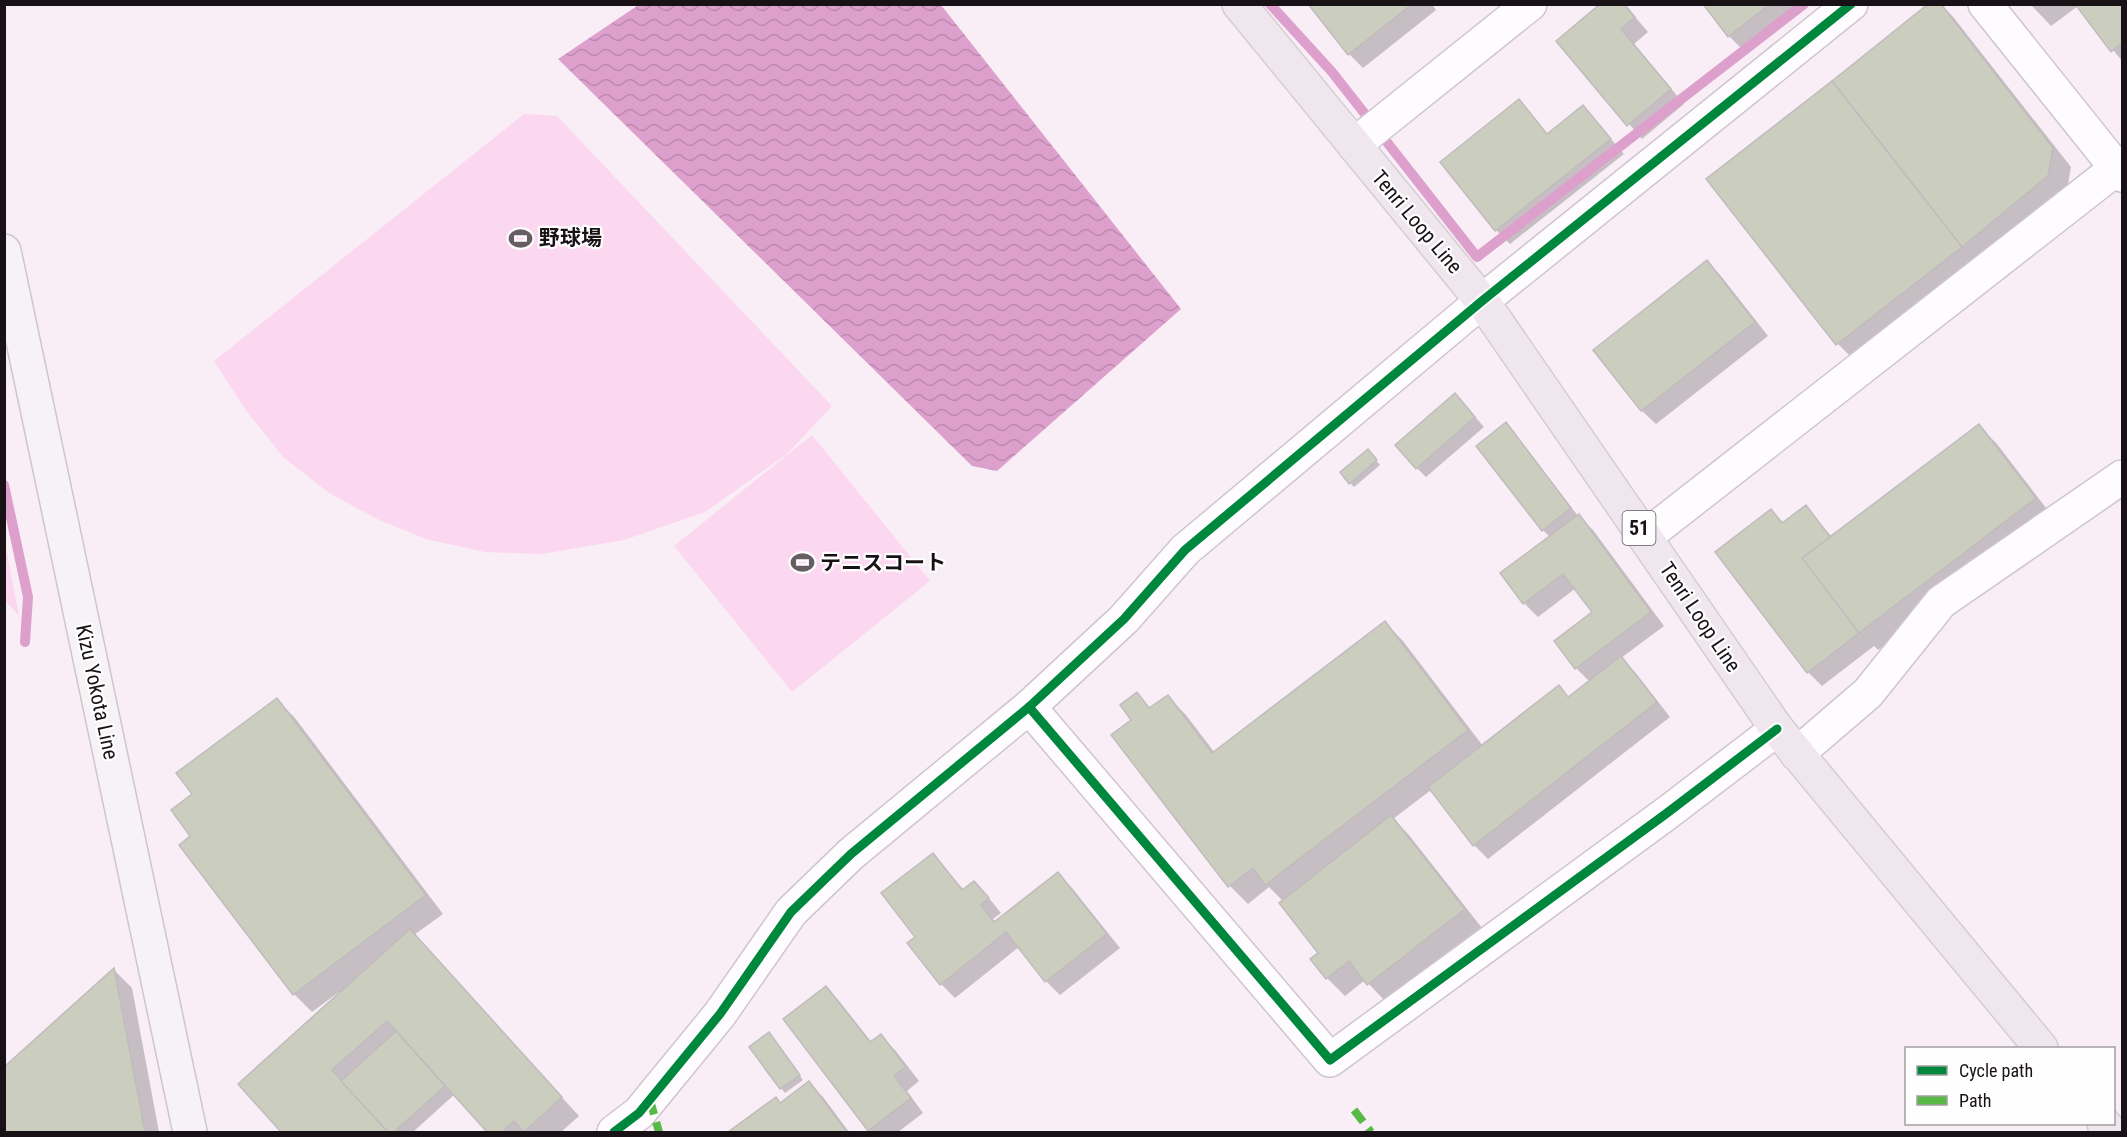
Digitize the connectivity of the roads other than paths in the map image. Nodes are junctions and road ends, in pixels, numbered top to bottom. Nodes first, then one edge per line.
1 (1239, 4) edge
2 (1530, 4) edge
3 (1851, 4) edge
4 (1985, 4) edge
5 (1354, 145) junction
6 (2120, 172) edge
7 (4, 251) edge
8 (1482, 301) junction
9 (2122, 477) edge
10 (1645, 537) junction
11 (1029, 707) junction
12 (1777, 729) junction
13 (1797, 754) junction
14 (2041, 1047) edge
15 (190, 1132) edge
16 (614, 1132) edge

1 - 5 main road, Tenri Loop Line / 51
2 - 5 street
3 - 8 street
4 - 6 street
5 - 8 main road, Tenri Loop Line / 51
6 - 10 street
7 - 15 main road, Kizu Yokota Line
8 - 10 main road, Tenri Loop Line / 51
8 - 11 street
9 - 13 street
10 - 12 main road, Tenri Loop Line / 51
11 - 12 street
11 - 16 street
12 - 13 main road, Tenri Loop Line / 51
13 - 14 main road, Tenri Loop Line / 51

